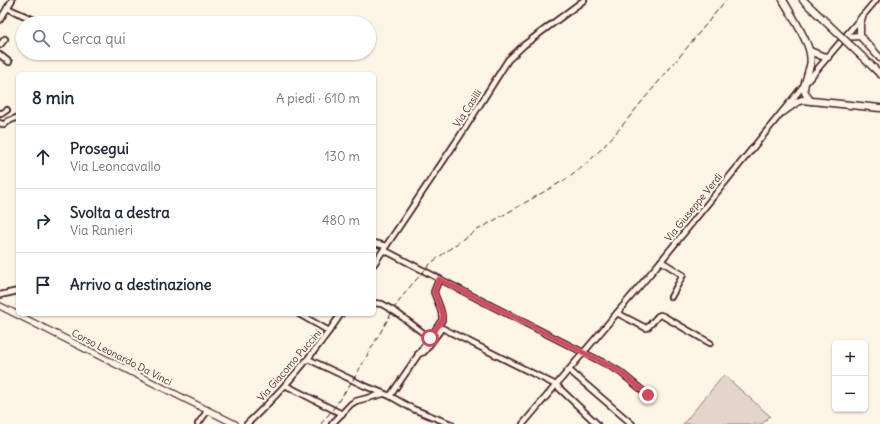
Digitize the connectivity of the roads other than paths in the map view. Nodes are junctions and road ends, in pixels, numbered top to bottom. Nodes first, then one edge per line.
1 (12, 0) edge
2 (584, 0) edge
3 (783, 0) edge
4 (802, 0) edge
5 (876, 0) edge
6 (7, 8) junction
7 (25, 16) edge
8 (862, 17) junction
9 (0, 20) edge
10 (860, 36) junction
11 (845, 37) junction
12 (4, 39) dead end
13 (0, 46) edge
14 (810, 51) junction
15 (0, 55) edge
16 (828, 57) junction
17 (880, 58) edge
18 (9, 62) dead end
19 (880, 74) edge
20 (804, 86) junction
21 (811, 101) junction
22 (880, 108) edge
23 (7, 110) dead end
24 (782, 112) junction
25 (0, 113) edge
26 (16, 118) edge
27 (0, 123) edge
28 (376, 244) edge
29 (385, 248) junction
30 (376, 261) edge
31 (661, 261) junction
32 (439, 279) junction
33 (16, 291) edge
34 (0, 295) edge
35 (671, 297) dead end
36 (376, 303) edge
37 (0, 306) edge
38 (616, 313) junction
39 (16, 314) edge
40 (20, 316) edge
41 (303, 316) edge
42 (340, 316) edge
43 (329, 331) junction
44 (430, 338) junction
45 (710, 343) dead end
46 (584, 352) junction
47 (418, 354) junction
48 (308, 359) junction
49 (569, 370) junction
50 (284, 385) junction
51 (556, 386) junction
52 (383, 394) junction
53 (648, 395) dead end
54 (390, 396) junction
55 (208, 410) junction
56 (342, 414) junction
57 (198, 424) edge
58 (235, 424) edge
59 (247, 424) edge
60 (332, 424) edge
61 (451, 424) edge
62 (523, 424) edge
63 (597, 424) edge
64 (632, 424) edge

1 - 6 street
2 - 29 street, Via Casilli
3 - 14 highway
4 - 19 highway, bridge
5 - 8 street, Via Giuseppe Verdi
6 - 7 street
6 - 9 street
8 - 10 highway
8 - 11 street, Via Giuseppe Verdi
10 - 11 highway
10 - 17 highway
11 - 16 street, Via Giuseppe Verdi
12 - 13 street
14 - 16 highway
14 - 20 highway
15 - 18 street
16 - 20 street, Via Giuseppe Verdi
20 - 21 highway
20 - 24 street, Via Giuseppe Verdi
21 - 22 highway
21 - 24 highway
23 - 25 street
24 - 31 street, Via Giuseppe Verdi
26 - 27 street
28 - 29 street
29 - 30 street
29 - 32 street
31 - 35 street
31 - 38 street, Via Giuseppe Verdi
32 - 44 street
32 - 46 street
33 - 34 street
36 - 44 street, bridge
37 - 39 main road, Corso Leonardo Da Vinci
38 - 45 street
38 - 46 street, Via Giuseppe Verdi
40 - 55 main road, Corso Leonardo Da Vinci
41 - 43 street
42 - 43 street, Via Giacomo Puccini
43 - 48 street, Via Giacomo Puccini
44 - 47 street
46 - 49 street, Via Giuseppe Verdi
46 - 53 street
47 - 51 street
47 - 54 street
48 - 50 street, Via Giacomo Puccini
48 - 52 street
49 - 51 street, Via Giuseppe Verdi
49 - 64 street
50 - 56 street
50 - 59 street, Via Giacomo Puccini
51 - 62 street, Via Giuseppe Verdi
51 - 63 street
52 - 54 street
52 - 56 street
54 - 61 street
55 - 57 street
55 - 58 main road, Corso Leonardo Da Vinci
56 - 60 street

